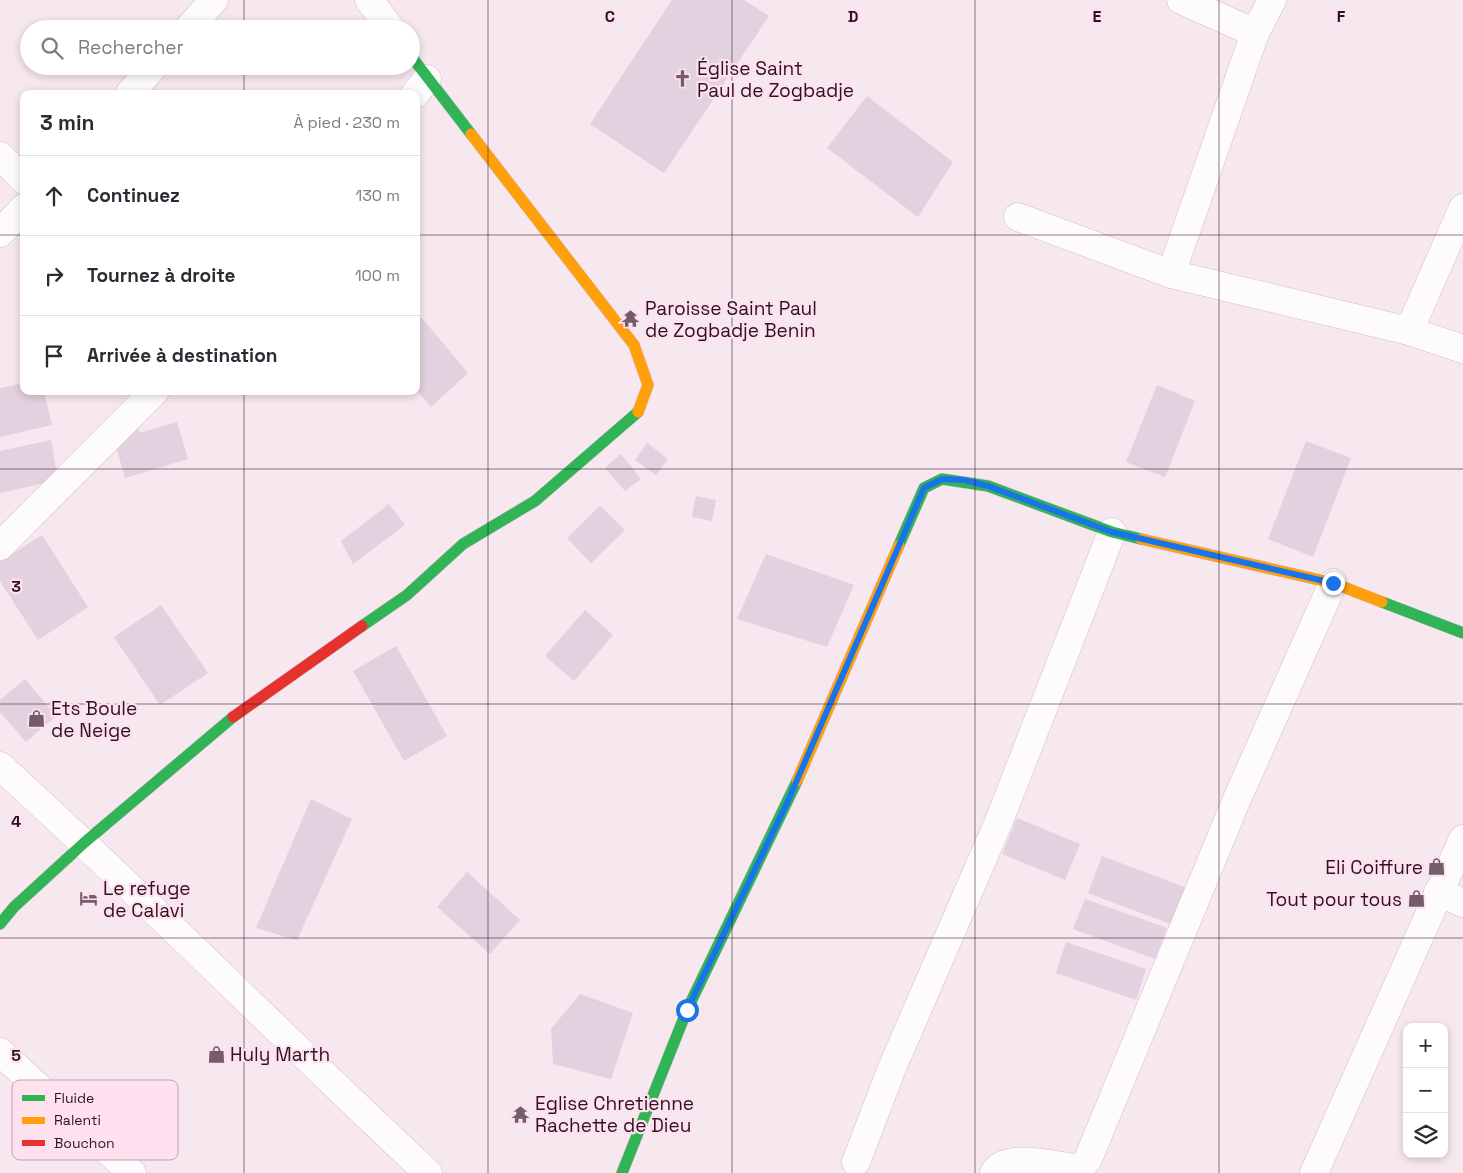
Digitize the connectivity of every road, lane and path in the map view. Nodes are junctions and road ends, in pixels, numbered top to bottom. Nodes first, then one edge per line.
1 (214, 0) edge
2 (369, 0) edge
3 (1181, 0) edge
4 (1272, 0) edge
5 (196, 20) edge
6 (384, 20) edge
7 (1255, 33) junction
8 (146, 75) edge
9 (421, 86) edge
10 (133, 90) edge
11 (0, 156) edge
12 (20, 176) edge
13 (1463, 208) edge
14 (20, 212) edge
15 (1018, 217) dead end
16 (0, 233) edge
17 (1171, 274) junction
18 (1409, 331) junction
19 (1463, 348) edge
20 (151, 395) edge
21 (1112, 532) junction
22 (0, 546) edge
23 (1333, 583) junction
24 (1463, 633) edge
25 (0, 766) edge
26 (1463, 840) edge
27 (85, 842) junction
28 (1438, 892) junction
29 (1463, 903) edge
30 (0, 924) edge
31 (0, 1052) edge
32 (31, 1080) edge
33 (118, 1160) edge
34 (856, 1162) dead end
35 (132, 1173) edge
36 (428, 1173) edge
37 (622, 1173) edge
38 (994, 1173) edge
39 (1314, 1173) edge

1 - 5 street
2 - 6 street
3 - 7 street
4 - 7 street
7 - 17 street
8 - 10 street
9 - 27 street
11 - 12 street
13 - 18 street
14 - 16 street
15 - 17 street
17 - 18 street
18 - 19 street
20 - 22 street
21 - 23 street
21 - 34 street
21 - 37 street
23 - 24 street
23 - 38 street
25 - 27 street
26 - 28 street
27 - 30 street
27 - 36 street
28 - 29 street
28 - 39 street
31 - 32 street
33 - 35 street

